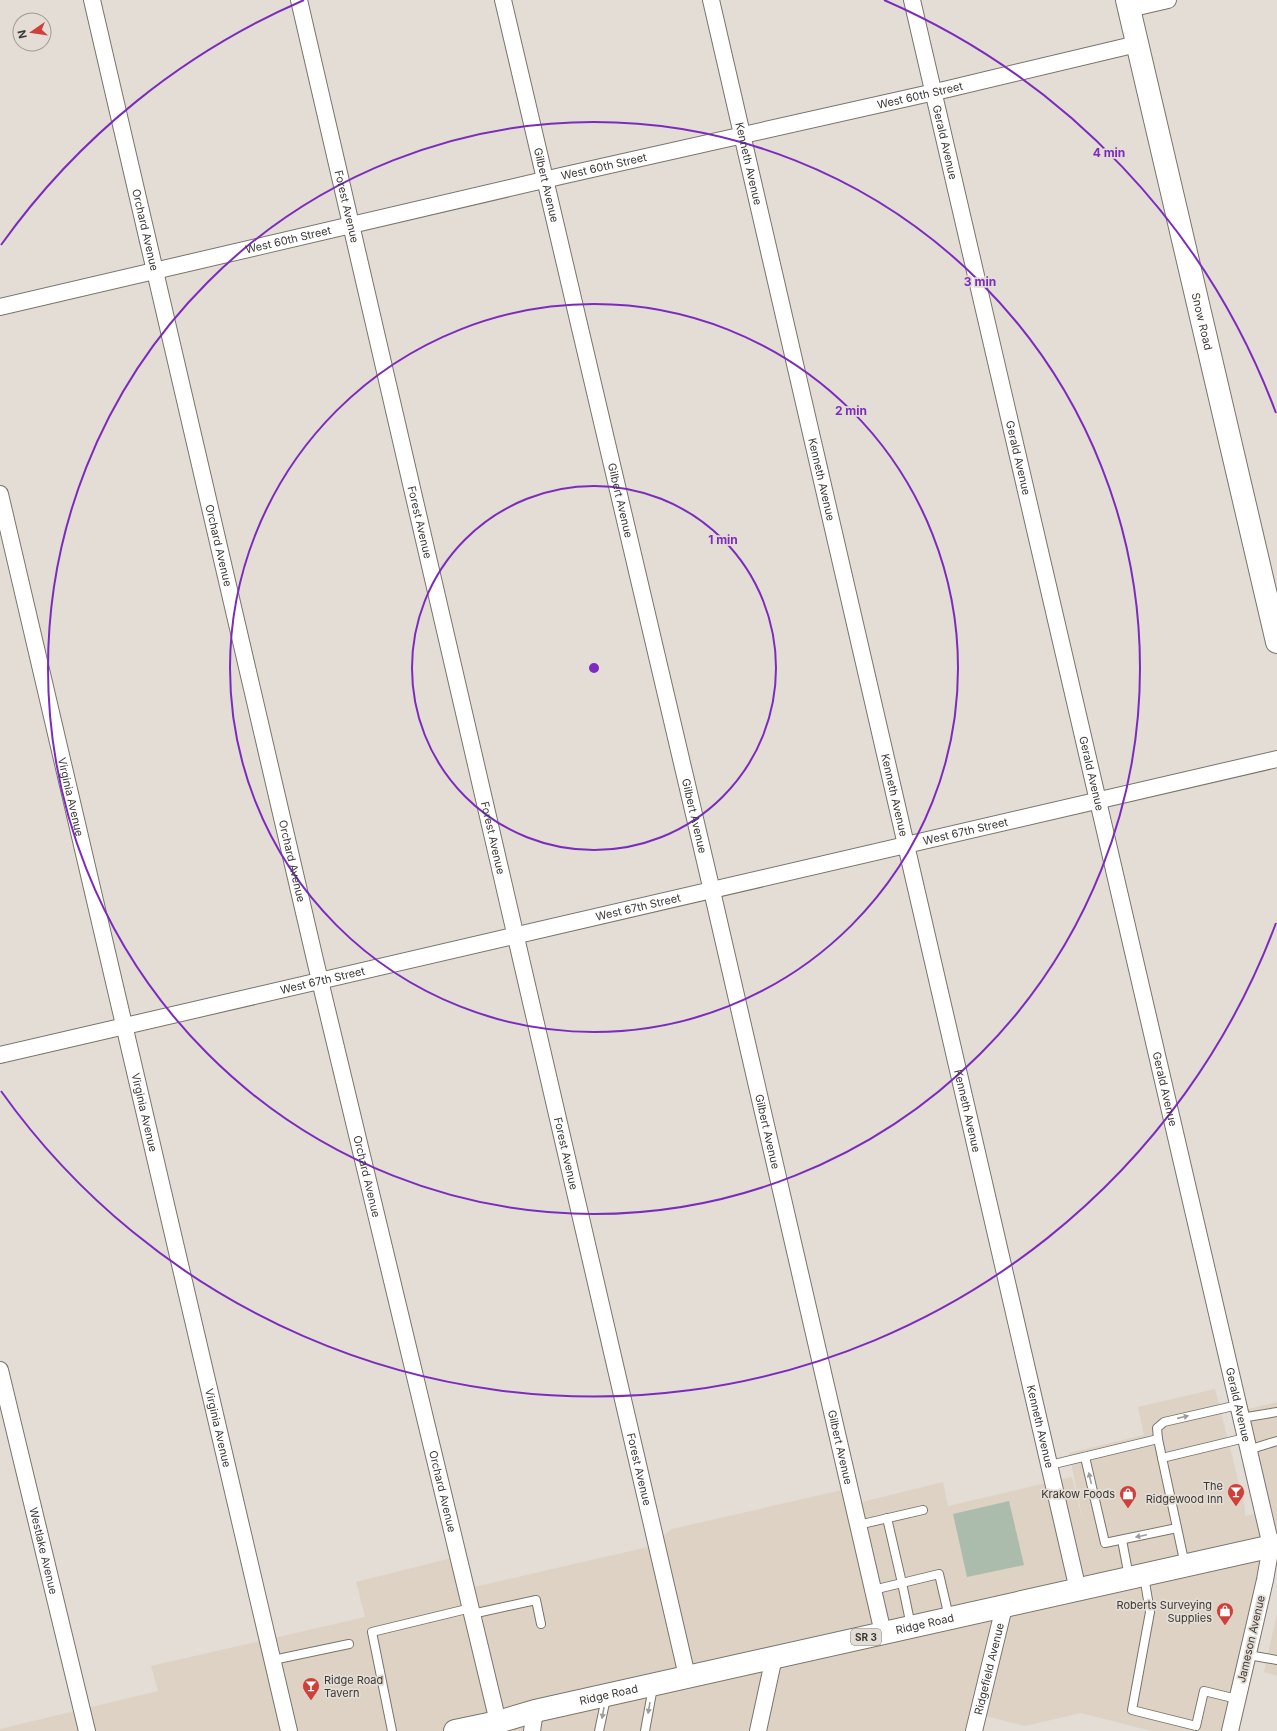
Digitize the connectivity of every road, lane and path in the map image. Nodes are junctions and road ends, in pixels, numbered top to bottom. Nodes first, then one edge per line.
1 (92, 0) edge
2 (300, 0) edge
3 (503, 0) edge
4 (710, 0) edge
5 (912, 0) edge
6 (1168, 0) edge
7 (1128, 4) edge
8 (1137, 44) junction
9 (934, 92) junction
10 (742, 134) junction
11 (545, 180) junction
12 (352, 224) junction
13 (155, 270) junction
14 (0, 307) edge
15 (0, 494) edge
16 (1277, 642) edge
17 (1277, 760) edge
18 (1097, 801) junction
19 (906, 844) junction
20 (712, 891) junction
21 (516, 934) junction
22 (320, 981) junction
23 (124, 1026) junction
24 (0, 1055) edge
25 (0, 1370) edge
26 (1239, 1411) junction
27 (1277, 1412) edge
28 (1158, 1438) junction
29 (1277, 1441) edge
30 (1247, 1444) junction
31 (1085, 1456) junction
32 (1162, 1458) junction
33 (1050, 1465) junction
34 (923, 1510) dead end
35 (887, 1518) junction
36 (858, 1525) junction
37 (1177, 1528) junction
38 (1122, 1540) junction
39 (1274, 1545) edge
40 (1185, 1566) junction
41 (1137, 1577) junction
42 (902, 1583) junction
43 (873, 1590) junction
44 (1078, 1590) junction
45 (1004, 1607) junction
46 (472, 1611) junction
47 (950, 1618) junction
48 (541, 1624) dead end
49 (911, 1627) junction
50 (883, 1633) junction
51 (349, 1644) dead end
52 (1248, 1655) junction
53 (774, 1657) junction
54 (273, 1660) junction
55 (1277, 1660) edge
56 (687, 1676) junction
57 (654, 1684) junction
58 (606, 1695) junction
59 (1237, 1698) junction
60 (534, 1721) edge
61 (498, 1722) junction
62 (87, 1731) edge
63 (289, 1731) edge
64 (392, 1731) edge
65 (456, 1731) edge
66 (599, 1731) edge
67 (645, 1731) edge
68 (758, 1731) edge
69 (974, 1731) edge
70 (1230, 1731) edge

1 - 13 street, Orchard Avenue
2 - 12 street, Forest Avenue
3 - 11 street, Gilbert Avenue
4 - 10 street, Kenneth Avenue
5 - 9 street, Gerald Avenue
6 - 7 street
7 - 8 main road, Snow Road
8 - 9 street, West 60th Street
8 - 16 main road, Snow Road
9 - 10 street, West 60th Street
9 - 18 street, Gerald Avenue
10 - 11 street, West 60th Street
10 - 19 street, Kenneth Avenue
11 - 12 street, West 60th Street
11 - 20 street, Gilbert Avenue
12 - 13 street, West 60th Street
12 - 21 street, Forest Avenue
13 - 14 street, West 60th Street
13 - 22 street, Orchard Avenue
15 - 23 street, Virginia Avenue
17 - 18 street, West 67th Street
18 - 19 street, West 67th Street
18 - 26 street, Gerald Avenue
19 - 20 street, West 67th Street
19 - 33 street, Kenneth Avenue
20 - 21 street, West 67th Street
20 - 36 street, Gilbert Avenue
21 - 22 street, West 67th Street
21 - 56 street, Forest Avenue
22 - 23 street, West 67th Street
22 - 46 street, Orchard Avenue
23 - 24 street, West 67th Street
23 - 54 street, Virginia Avenue
25 - 62 street, Westlake Avenue
26 - 27 lane
28 -> 26 lane
26 - 30 street, Gerald Avenue
28 - 31 lane
28 - 32 lane
29 - 30 lane
30 - 32 lane
30 - 39 street, Gerald Avenue
31 - 33 lane
38 -> 31 lane
32 - 37 lane
33 - 44 street, Kenneth Avenue
34 - 35 lane
35 - 36 lane
35 - 42 lane
36 - 43 street, Gilbert Avenue
37 -> 38 lane
37 - 40 lane
38 - 41 lane
39 - 40 main road, Ridge Road / SR 3
39 - 52 street, Jameson Avenue
40 - 41 main road, Ridge Road / SR 3
41 - 44 main road, Ridge Road / SR 3
41 - 59 lane
42 - 43 lane
42 - 47 lane
42 - 49 lane
43 - 50 street, Gilbert Avenue
44 - 45 main road, Ridge Road / SR 3
45 - 47 main road, Ridge Road / SR 3
45 - 69 street, Ridgefield Avenue
46 - 48 lane
46 - 61 street, Orchard Avenue
46 - 64 lane
47 - 49 main road, Ridge Road / SR 3
49 - 50 main road, Ridge Road / SR 3
50 - 53 main road, Ridge Road / SR 3
51 - 54 lane
52 - 55 lane
52 - 59 street, Jameson Avenue
53 - 56 main road, Ridge Road / SR 3
53 - 68 street
54 - 63 street, Virginia Avenue
56 - 57 main road, Ridge Road / SR 3
57 - 58 main road, Ridge Road / SR 3
57 -> 67 lane
58 - 60 main road, Ridge Road / SR 3
58 -> 66 lane
59 - 70 street, Jameson Avenue
60 - 61 main road, Ridge Road / SR 3
61 - 65 main road, Ridge Road / SR 3

